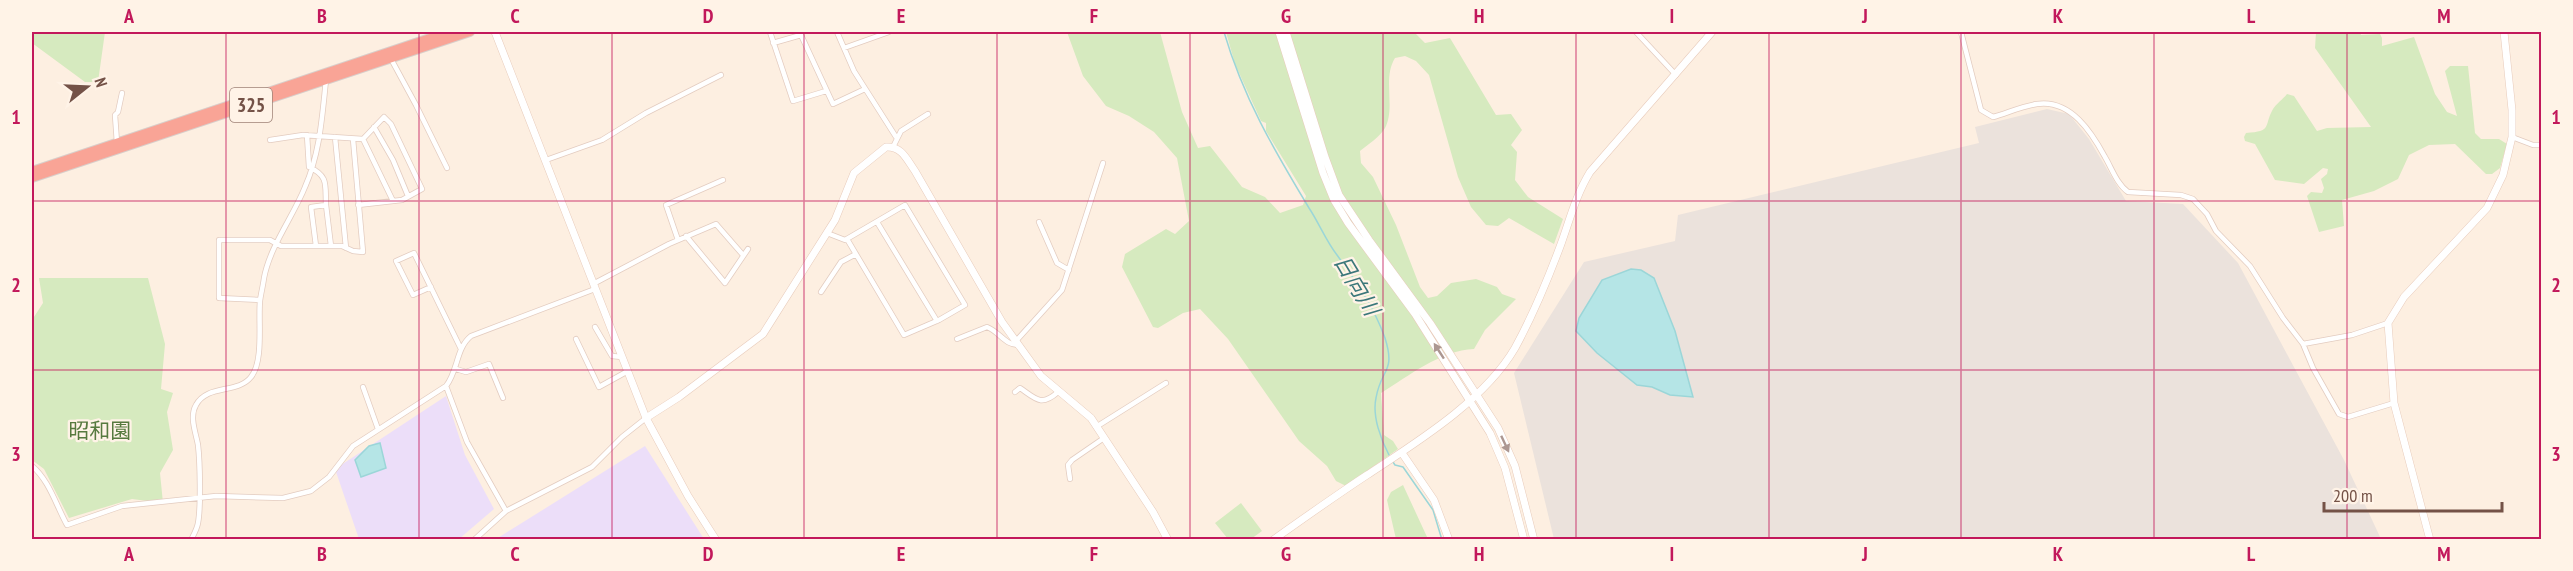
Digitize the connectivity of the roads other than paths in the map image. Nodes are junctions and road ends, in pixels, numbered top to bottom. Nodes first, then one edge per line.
1 (448, 32) edge
2 (470, 32) edge
3 (495, 32) edge
4 (770, 32) edge
5 (837, 32) edge
6 (886, 32) edge
7 (1279, 32) edge
8 (1286, 32) edge
9 (1636, 32) edge
10 (1712, 32) edge
11 (1961, 32) edge
12 (2504, 32) edge
13 (773, 43) junction
14 (844, 48) junction
15 (389, 55) junction
16 (721, 75) dead end
17 (1676, 75) junction
18 (325, 76) junction
19 (865, 89) junction
20 (826, 90) junction
21 (122, 93) dead end
22 (928, 114) dead end
23 (374, 126) junction
24 (307, 135) junction
25 (320, 136) junction
26 (335, 137) junction
27 (896, 137) junction
28 (2512, 137) junction
29 (353, 139) junction
30 (363, 139) junction
31 (270, 140) dead end
32 (117, 143) junction
33 (2541, 145) edge
34 (892, 147) junction
35 (546, 160) junction
36 (1103, 163) dead end
37 (312, 168) junction
38 (447, 168) dead end
39 (32, 171) edge
40 (32, 178) edge
41 (723, 180) dead end
42 (408, 196) junction
43 (393, 201) junction
44 (326, 205) junction
45 (358, 206) junction
46 (877, 222) junction
47 (1040, 222) dead end
48 (828, 233) junction
49 (686, 236) junction
50 (847, 239) junction
51 (678, 240) junction
52 (277, 244) junction
53 (316, 246) junction
54 (331, 246) junction
55 (346, 248) junction
56 (748, 249) dead end
57 (856, 254) junction
58 (743, 255) junction
59 (1069, 270) junction
60 (594, 286) junction
61 (431, 287) junction
62 (821, 292) dead end
63 (260, 300) junction
64 (937, 321) junction
65 (2388, 323) junction
66 (595, 327) dead end
67 (576, 339) dead end
68 (957, 339) dead end
69 (1017, 343) junction
70 (2303, 344) junction
71 (461, 349) junction
72 (622, 357) junction
73 (456, 369) junction
74 (628, 371) junction
75 (1166, 383) dead end
76 (446, 386) junction
77 (363, 387) dead end
78 (1015, 392) dead end
79 (1058, 392) junction
80 (1477, 393) junction
81 (503, 398) dead end
82 (1470, 400) junction
83 (2394, 403) junction
84 (646, 418) junction
85 (1096, 427) junction
86 (378, 429) junction
87 (1104, 438) junction
88 (1399, 455) junction
89 (32, 466) edge
90 (1070, 479) dead end
91 (198, 497) junction
92 (506, 511) junction
93 (191, 540) edge
94 (474, 540) edge
95 (716, 540) edge
96 (1168, 540) edge
97 (1273, 540) edge
98 (1449, 540) edge
99 (1524, 540) edge
100 (1534, 540) edge
101 (2430, 540) edge

1 - 15 highway, 325
2 - 15 highway, 325
3 - 35 street
4 - 13 street
5 - 14 street
6 - 14 street
82 -> 7 street
8 - 80 street
9 - 17 street
10 - 17 street
11 - 70 street
12 - 28 street
13 - 20 street
13 - 20 street
14 - 19 street
15 - 18 highway, 325
15 - 38 street
16 - 35 street
17 - 80 street
18 - 25 street
18 - 32 highway, 325
18 - 40 highway, 325
19 - 20 street
19 - 27 street
21 - 32 street
22 - 27 street
23 - 30 street
23 - 42 street
23 - 42 street
24 - 25 street
24 - 31 street
24 - 37 street
25 - 26 street
25 - 37 street
26 - 29 street
26 - 55 street
27 - 34 street
28 - 33 street
28 - 65 street
29 - 30 street
29 - 45 street
30 - 43 street
32 - 39 highway, 325
34 - 48 street
34 - 69 street
35 - 60 street
36 - 59 street
37 - 44 street
37 - 52 street
41 - 51 street
42 - 43 street
43 - 45 street
44 - 53 street
44 - 54 street
45 - 55 street
46 - 50 street
46 - 64 street
46 - 64 street
47 - 59 street
48 - 50 street
48 - 84 street
49 - 51 street
49 - 58 street
49 - 58 street
50 - 57 street
51 - 60 street
52 - 53 street
52 - 63 street
52 - 63 street
53 - 54 street
54 - 55 street
56 - 58 street
57 - 62 street
57 - 64 street
59 - 69 street
60 - 71 street
60 - 72 street
61 - 61 street
61 - 71 street
63 - 91 street
65 - 70 street
65 - 83 street
66 - 72 street
67 - 74 street
68 - 69 street
69 - 79 street
70 - 83 street
71 - 73 street
72 - 74 street
73 - 76 street
73 - 81 street
74 - 84 street
75 - 85 street
76 - 86 street
76 - 92 street
77 - 86 street
78 - 79 street
79 - 85 street
80 - 82 street
80 -> 100 street
82 - 88 street
82 - 99 street
83 - 101 street
84 - 92 street
84 - 95 street
85 - 87 street
86 - 91 street
87 - 90 street
87 - 96 street
88 - 97 street
88 - 98 street
89 - 91 street
91 - 93 street
92 - 94 street

